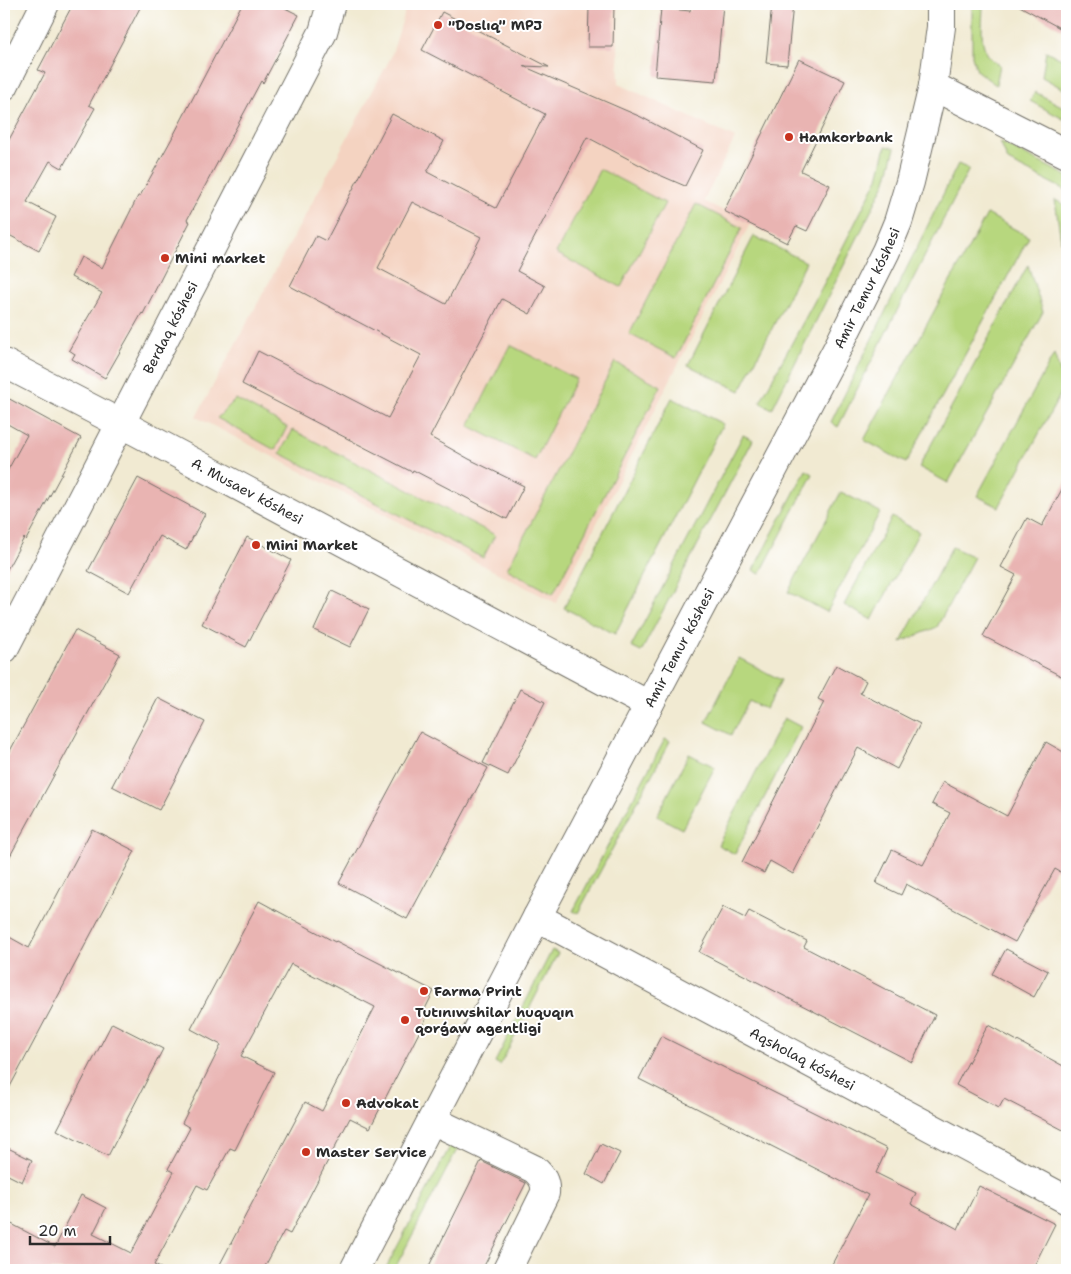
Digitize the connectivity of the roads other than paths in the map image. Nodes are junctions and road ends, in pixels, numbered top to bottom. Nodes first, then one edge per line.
1 (45, 4) edge
2 (331, 4) edge
3 (941, 4) edge
4 (4, 86) edge
5 (934, 86) junction
6 (1067, 154) edge
7 (4, 363) edge
8 (120, 423) junction
9 (4, 649) edge
10 (649, 705) junction
11 (538, 917) junction
12 (432, 1120) junction
13 (1067, 1200) edge
14 (354, 1270) edge
15 (507, 1270) edge

1 - 4 street
2 - 8 street, Berdaq kóshesi
3 - 5 street, Amir Temur kóshesi
5 - 6 street
5 - 10 street, Amir Temur kóshesi
7 - 8 street, A. Musaev kóshesi
8 - 9 street, Berdaq kóshesi
8 - 10 street, A. Musaev kóshesi
10 - 11 street, Amir Temur kóshesi
11 - 12 street, Amir Temur kóshesi
11 - 13 street, Aqsholaq kóshesi
12 - 14 street, Amir Temur kóshesi
12 - 15 street

